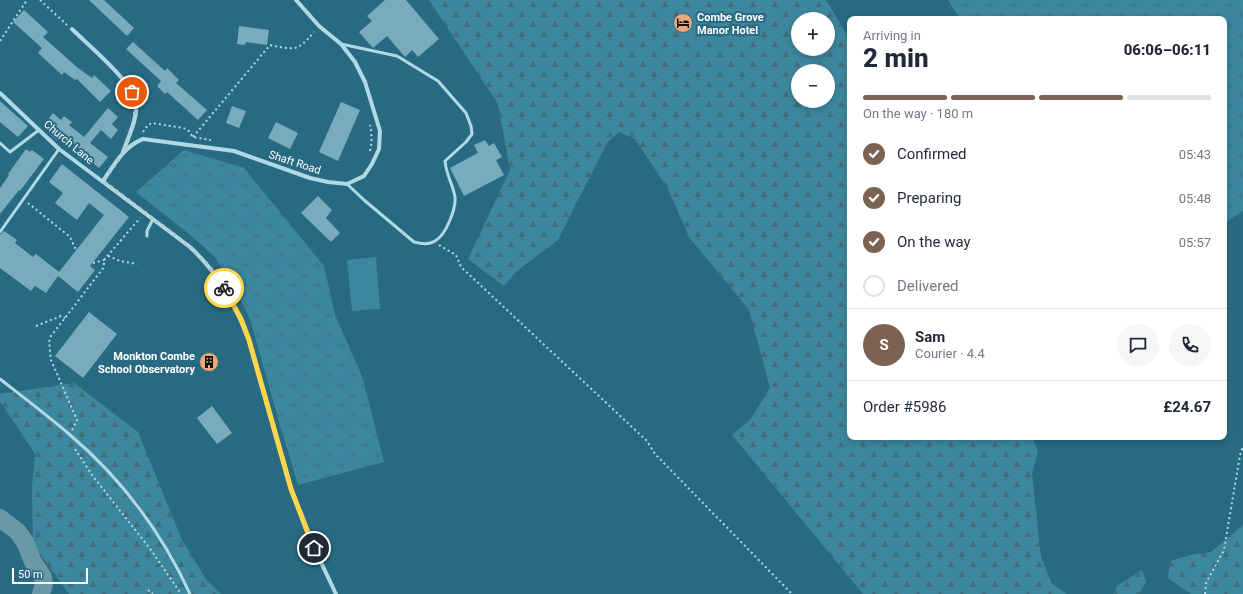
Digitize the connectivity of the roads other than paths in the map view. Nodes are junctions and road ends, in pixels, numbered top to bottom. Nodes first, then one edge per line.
1 (296, 0) edge
2 (72, 29) road end
3 (341, 44) junction
4 (0, 93) edge
5 (39, 130) junction
6 (0, 143) edge
7 (59, 149) junction
8 (123, 153) junction
9 (103, 181) junction
10 (347, 184) junction
11 (153, 219) junction
12 (0, 232) edge
13 (147, 236) dead end
14 (0, 379) edge
15 (190, 594) edge
16 (336, 594) edge

1 - 3 street
2 - 8 street
3 - 10 street
3 - 10 lane
4 - 5 street, Church Lane
5 - 6 lane
5 - 7 street, Church Lane
7 - 9 street, Church Lane
7 - 12 lane
8 - 9 street
8 - 10 street, Shaft Road
9 - 11 street, Church Lane
11 - 13 lane
11 - 16 street, Church Lane
14 - 15 lane

